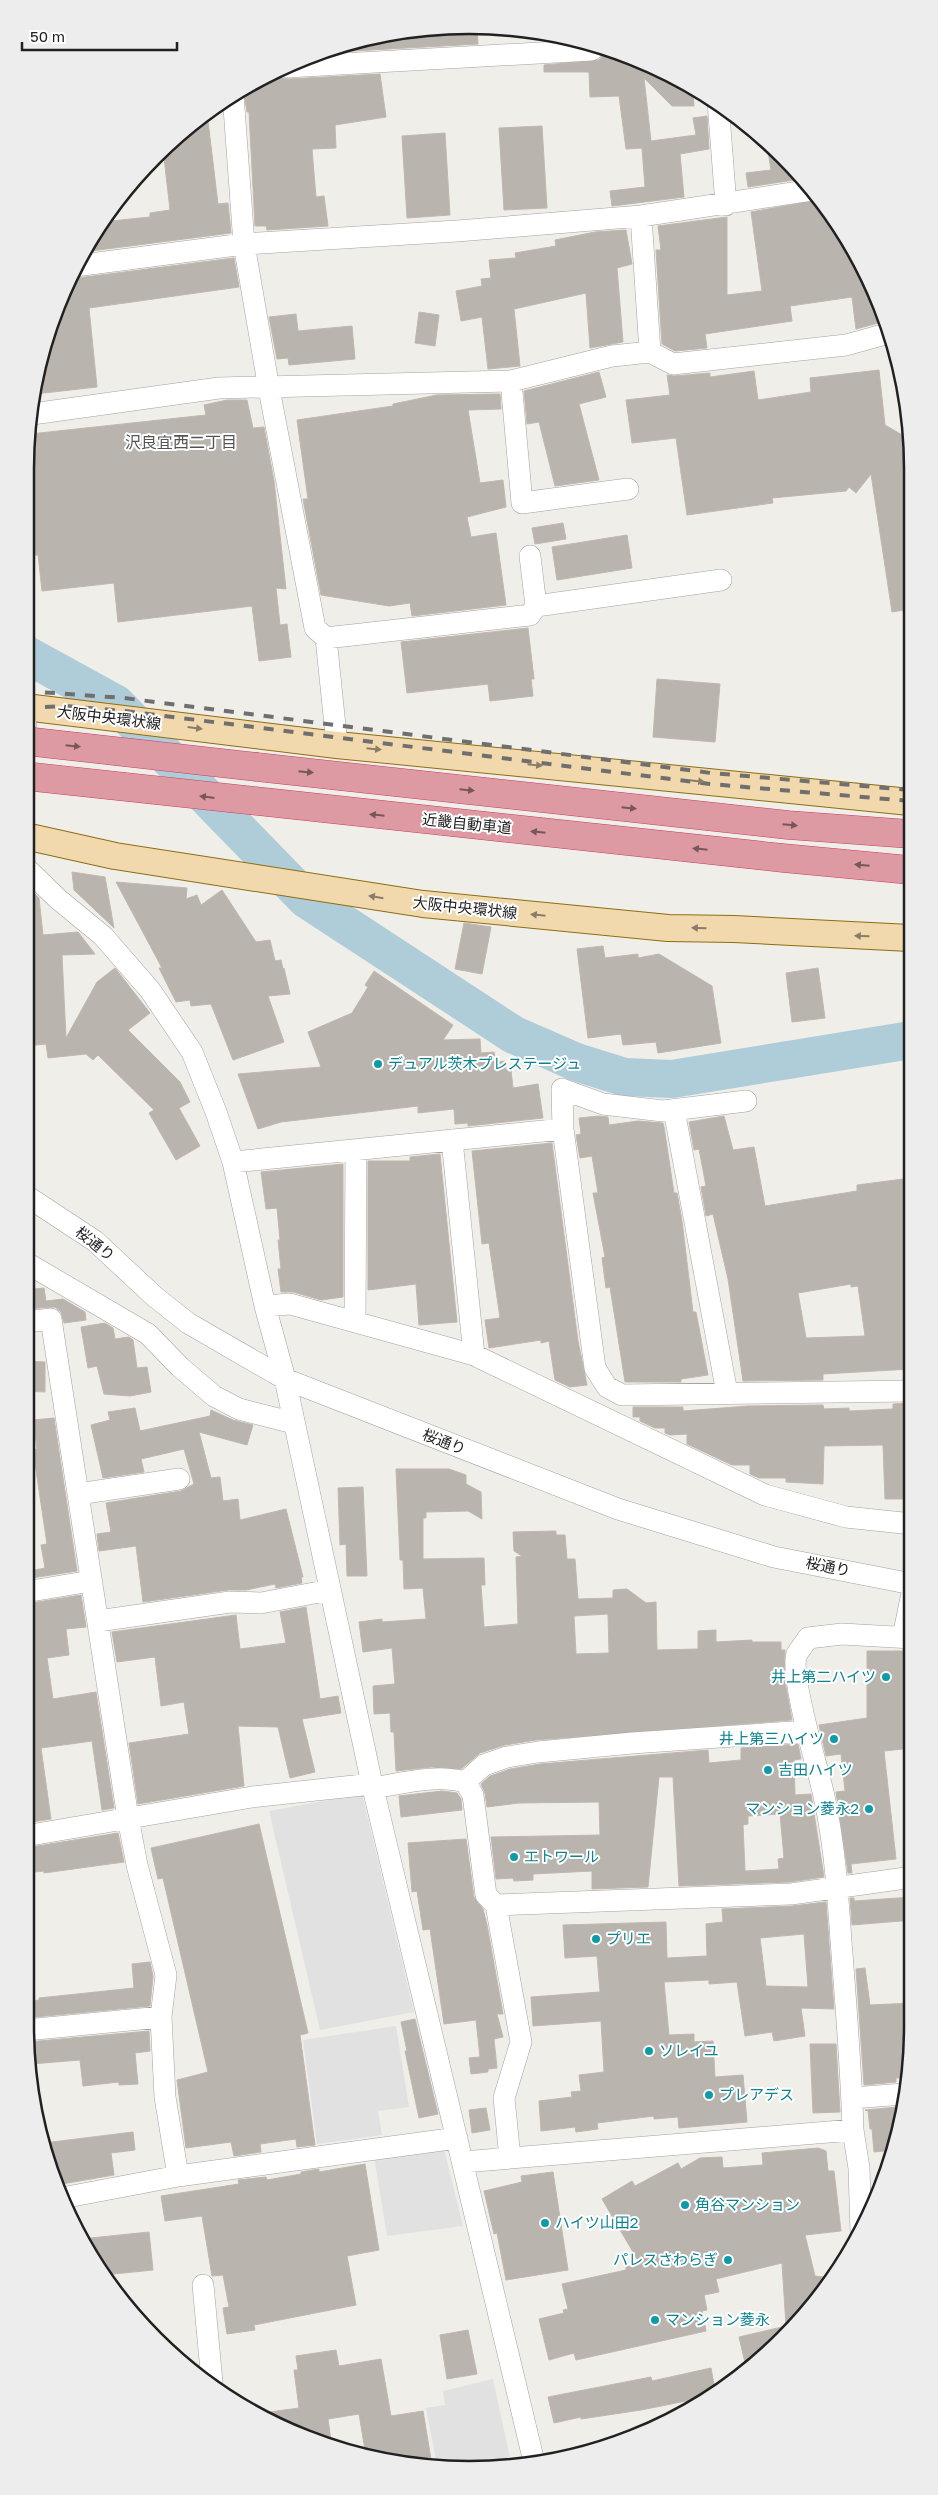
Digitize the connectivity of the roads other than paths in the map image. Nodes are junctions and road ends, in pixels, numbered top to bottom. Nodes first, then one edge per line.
1 (586, 50) edge
2 (308, 65) edge
3 (234, 103) edge
4 (719, 113) edge
5 (804, 191) edge
6 (726, 205) junction
7 (641, 216) junction
8 (244, 244) junction
9 (85, 265) edge
10 (883, 335) edge
11 (650, 352) junction
12 (512, 381) junction
13 (269, 389) junction
14 (37, 413) edge
15 (628, 489) dead end
16 (530, 556) dead end
17 (721, 580) dead end
18 (536, 606) junction
19 (326, 638) junction
20 (34, 708) edge
21 (34, 744) edge
22 (336, 745) junction
23 (34, 777) edge
24 (904, 801) edge
25 (904, 834) edge
26 (34, 838) edge
27 (904, 869) edge
28 (34, 876) edge
29 (904, 938) edge
30 (746, 1101) dead end
31 (674, 1110) junction
32 (563, 1129) junction
33 (452, 1140) junction
34 (356, 1150) junction
35 (233, 1162) junction
36 (34, 1201) edge
37 (34, 1267) edge
38 (265, 1306) junction
39 (34, 1321) edge
40 (355, 1322) junction
41 (474, 1355) junction
42 (285, 1380) junction
43 (904, 1391) edge
44 (727, 1393) junction
45 (294, 1423) junction
46 (180, 1479) dead end
47 (78, 1494) junction
48 (904, 1523) edge
49 (92, 1581) junction
50 (904, 1582) edge
51 (330, 1590) junction
52 (34, 1591) edge
53 (98, 1621) junction
54 (904, 1638) edge
55 (807, 1731) junction
56 (465, 1782) junction
57 (373, 1786) junction
58 (128, 1818) junction
59 (34, 1834) edge
60 (904, 1878) edge
61 (837, 1886) junction
62 (496, 1905) junction
63 (161, 2017) junction
64 (34, 2029) edge
65 (899, 2094) edge
66 (852, 2098) junction
67 (853, 2130) junction
68 (457, 2138) junction
69 (510, 2158) junction
70 (463, 2162) junction
71 (178, 2176) junction
72 (69, 2197) edge
73 (861, 2216) edge
74 (203, 2285) dead end
75 (211, 2377) edge
76 (533, 2457) edge

1 - 2 street
3 - 8 street
4 - 6 street
5 - 6 street
6 - 7 street
7 - 8 street
7 - 11 street
8 - 9 street
8 - 13 street
10 - 11 street
11 - 12 street
12 - 13 street
12 - 15 street
13 - 14 street
13 - 19 street
16 - 18 street
17 - 18 street
18 - 19 street
19 - 22 street
20 -> 22 main road, 大阪中央環状線
21 -> 25 highway, bridge
22 -> 24 main road, 大阪中央環状線
27 -> 23 highway, 近畿自動車道
29 -> 26 main road, 大阪中央環状線
28 - 35 street
30 - 31 street
31 - 32 street
31 - 44 street
32 - 33 street
32 - 44 street
33 - 34 street
33 - 41 street
34 - 35 street
34 - 40 street
35 - 38 street
36 - 42 street, 桜通り
37 - 45 street
38 - 40 street
38 - 42 street
39 - 47 street
40 - 41 street
41 - 48 street
42 - 45 street
42 - 50 street, 桜通り
43 - 44 street
45 - 51 street
46 - 47 street
47 - 49 street
49 - 52 street
49 - 53 street
51 - 53 street
51 - 57 street
53 - 58 street
54 - 55 street
55 - 56 street
55 - 61 street
56 - 57 street
56 - 62 street
57 - 58 street
57 - 68 street
58 - 59 street
58 - 63 street
60 - 61 street
61 - 62 street
61 - 66 street
62 - 69 street
63 - 64 street
63 - 71 street
65 - 66 street
66 - 67 street
67 - 69 street
67 - 73 street
68 - 70 street
68 - 71 street
69 - 70 street
70 - 76 street
71 - 72 street
74 - 75 street

